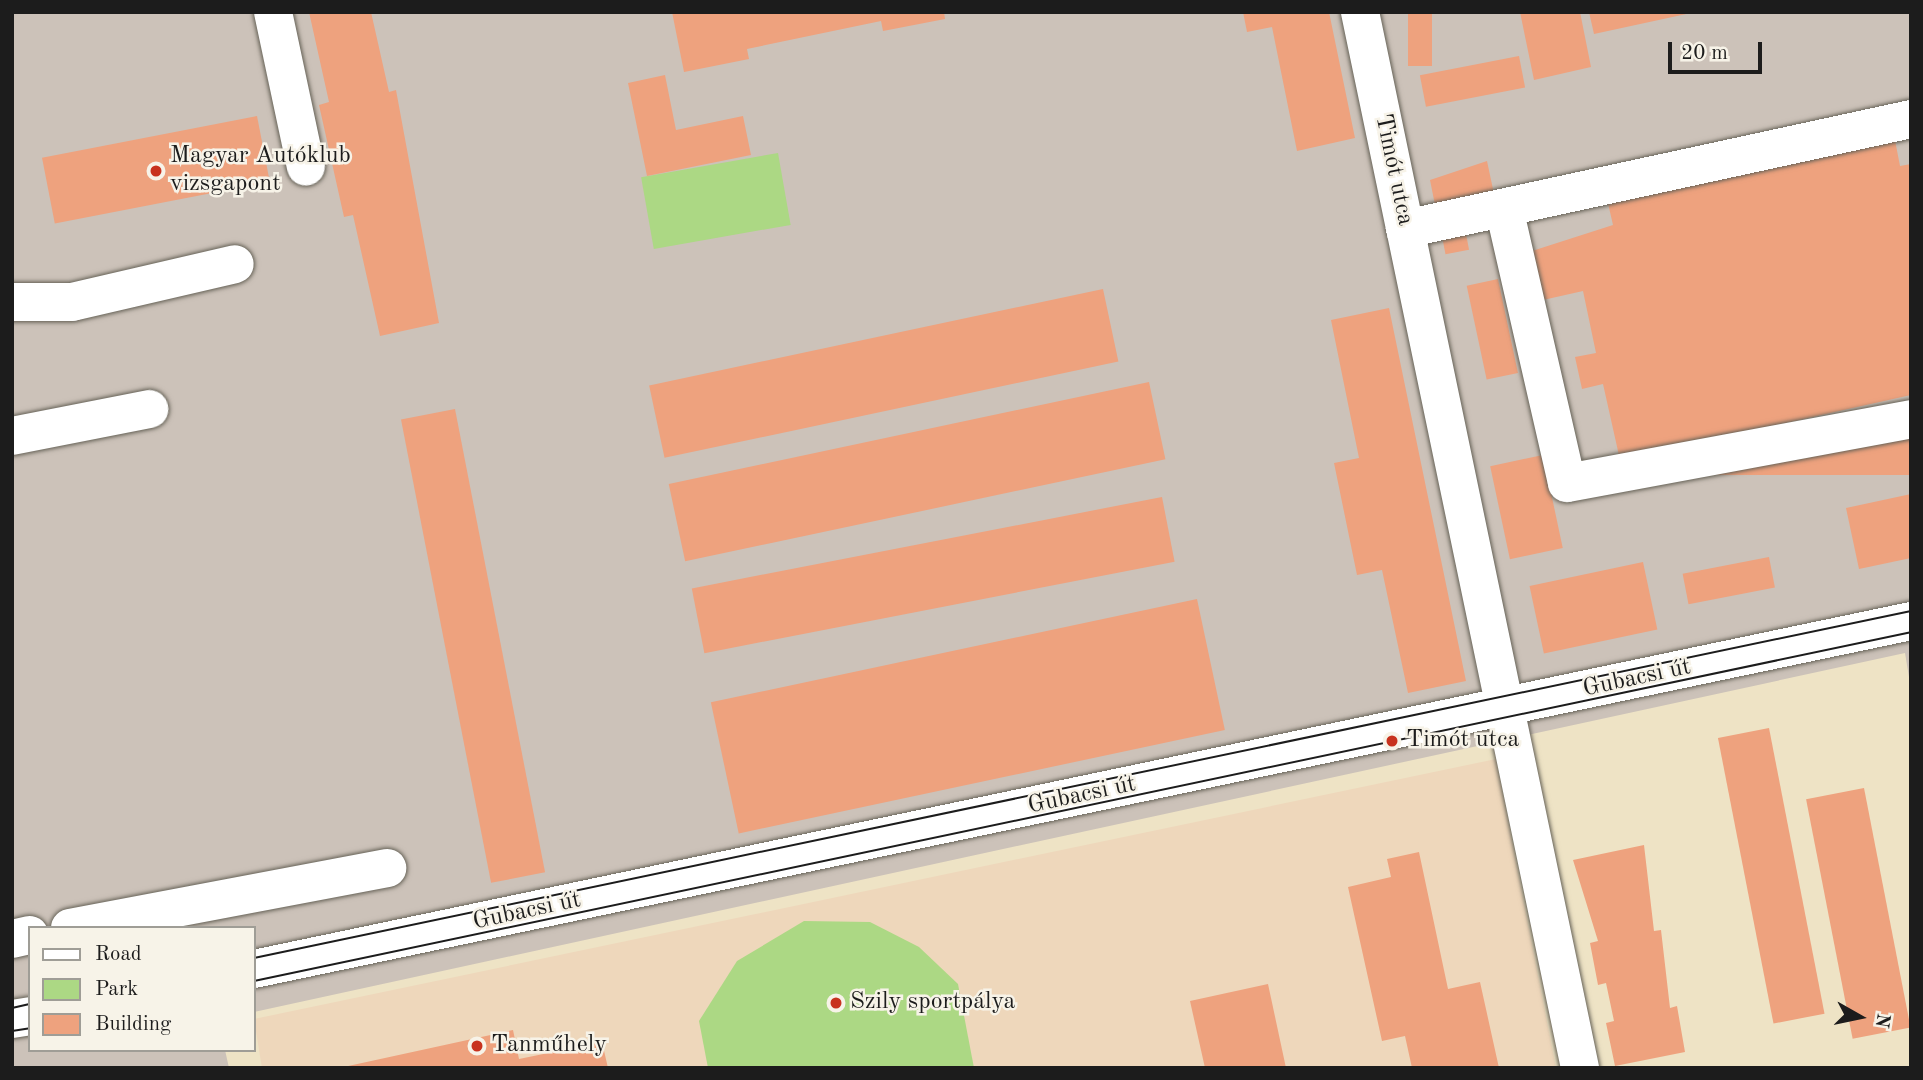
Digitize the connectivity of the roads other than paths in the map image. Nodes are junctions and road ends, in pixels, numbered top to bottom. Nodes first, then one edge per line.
1 (272, 12) edge
2 (1360, 12) edge
3 (1911, 118) edge
4 (306, 167) dead end
5 (1504, 208) junction
6 (1405, 229) junction
7 (235, 264) dead end
8 (12, 302) edge
9 (149, 409) dead end
10 (1911, 419) edge
11 (12, 436) edge
12 (1911, 621) edge
13 (1504, 708) junction
14 (387, 868) dead end
15 (81, 926) edge
16 (256, 969) edge
17 (1580, 1068) edge

1 - 4 street
2 - 6 street, Timót utca
3 - 5 street
5 - 6 street
5 - 10 street
6 - 13 street, Timót utca
7 - 8 street
9 - 11 street
12 - 13 street, Gubacsi út
13 - 16 street, Gubacsi út
13 - 17 street, Timót utca
14 - 15 street

